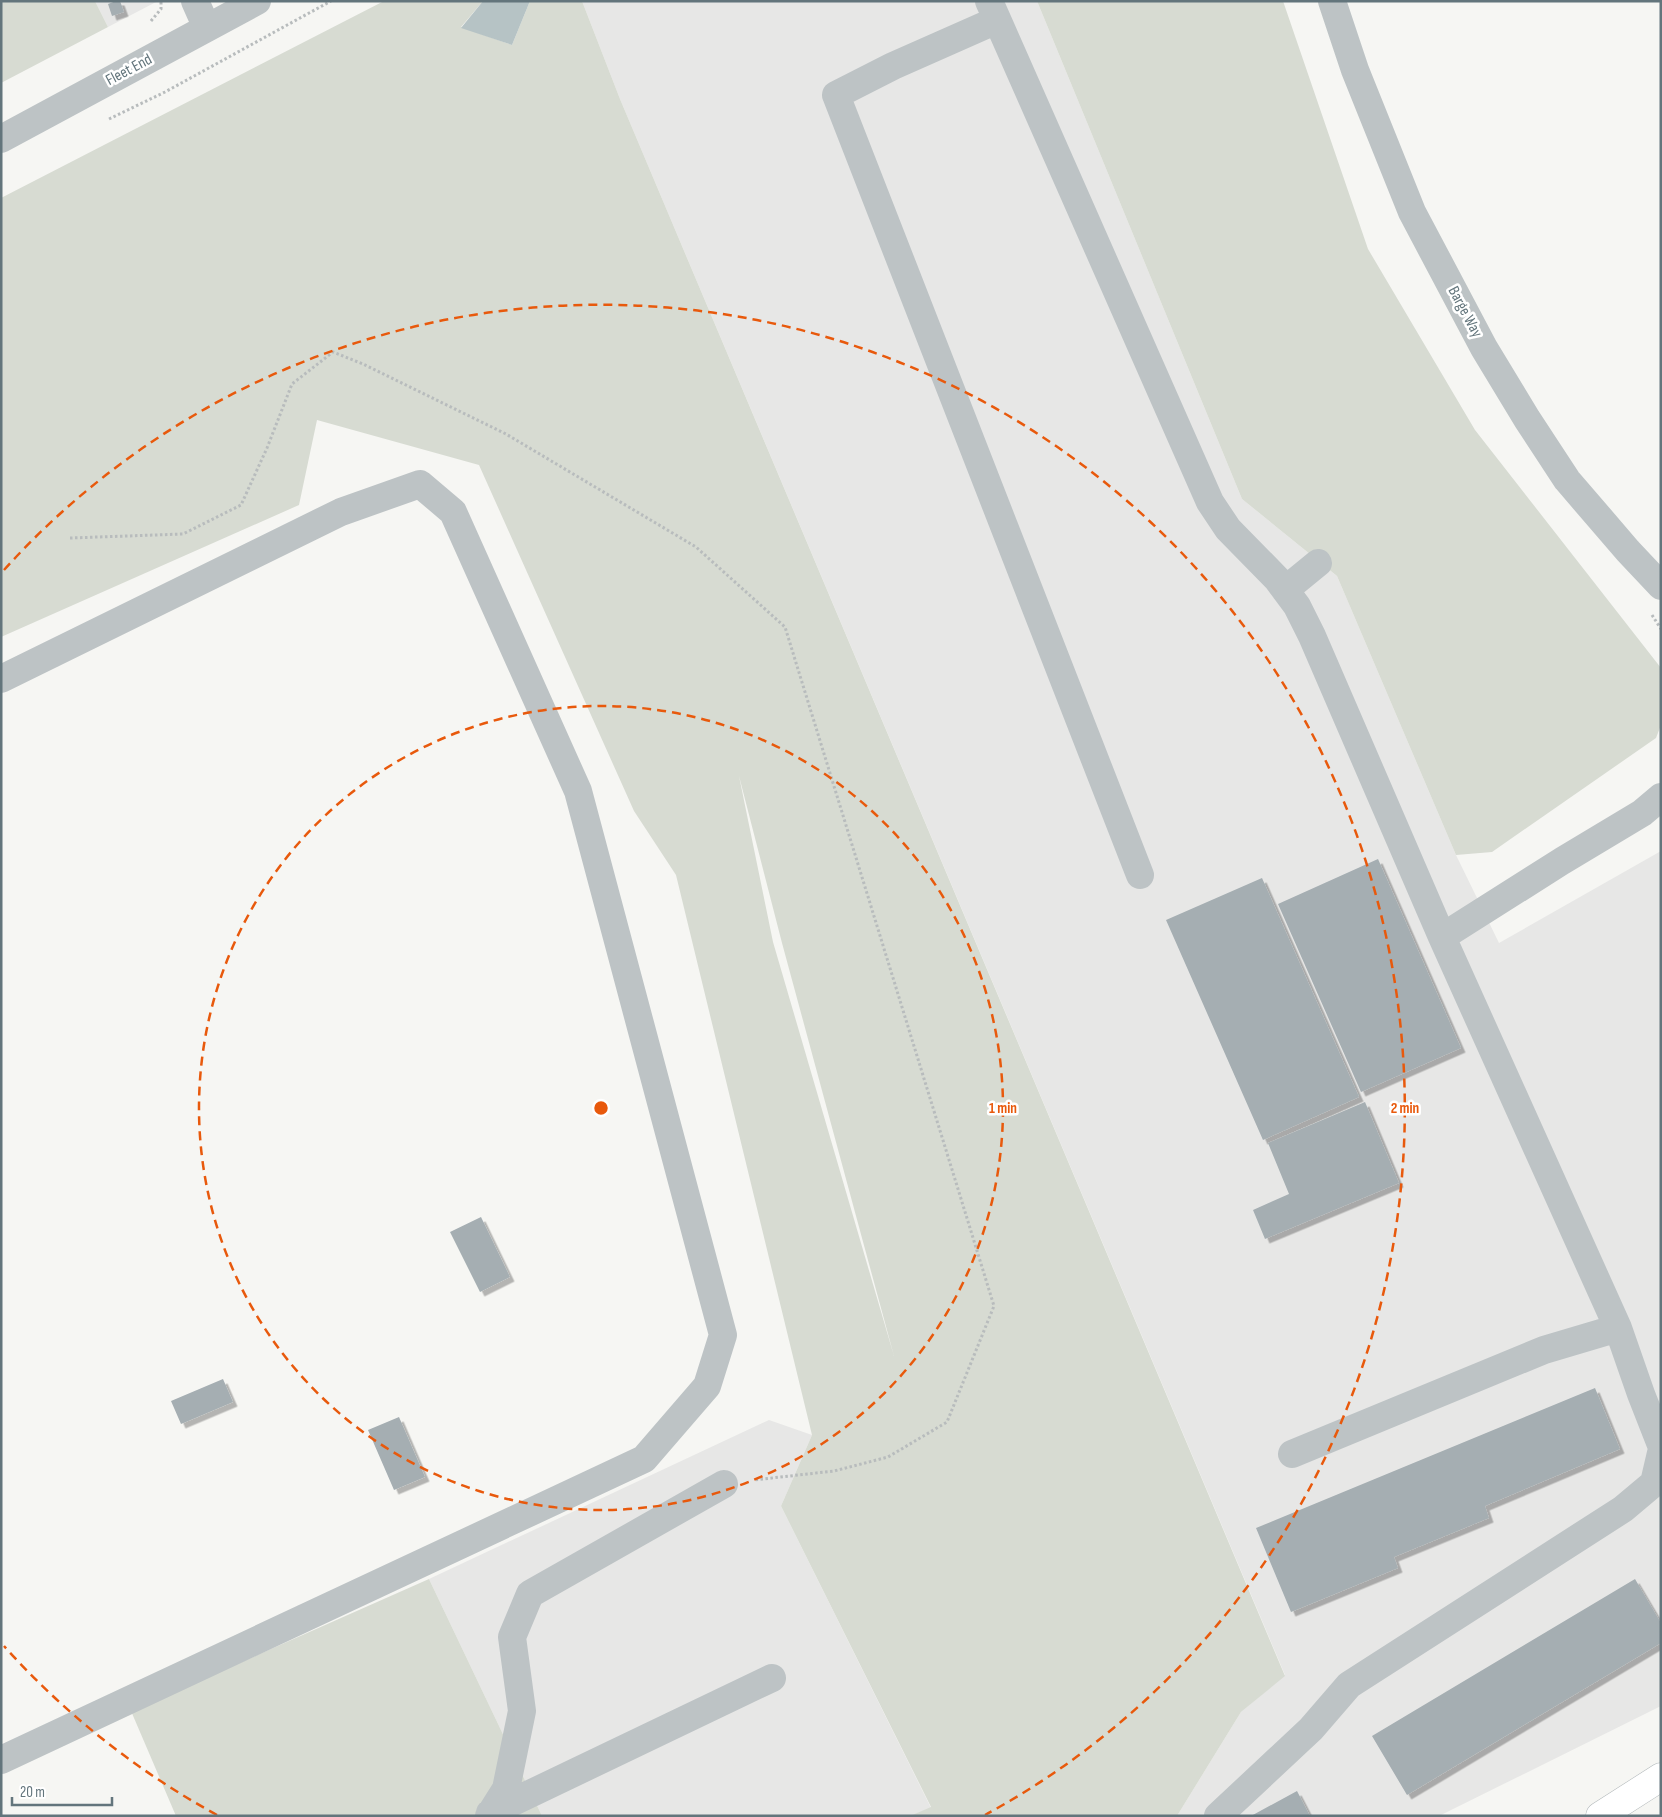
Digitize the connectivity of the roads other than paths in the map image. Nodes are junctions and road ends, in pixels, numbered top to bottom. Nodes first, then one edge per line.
1 (194, 1) edge
2 (257, 1) edge
3 (1332, 1) edge
4 (993, 10) edge
5 (207, 28) junction
6 (1, 139) edge
7 (1318, 563) dead end
8 (1661, 586) edge
9 (1285, 590) junction
10 (1, 679) edge
11 (1661, 797) edge
12 (1140, 875) dead end
13 (1442, 937) junction
14 (1618, 1328) junction
15 (1661, 1445) edge
16 (1661, 1453) edge
17 (1292, 1454) dead end
18 (724, 1484) road end
19 (772, 1678) dead end
20 (1, 1760) edge
21 (1661, 1777) edge
22 (490, 1815) edge
23 (1218, 1816) edge
24 (1600, 1816) edge

1 - 5 street
2 - 5 street, Fleet End
3 - 8 street, Barge Way
4 - 9 street
4 - 12 street
5 - 6 street, Fleet End
7 - 9 street
9 - 13 street
10 - 20 street
11 - 13 street
13 - 14 street
14 - 15 street
14 - 17 street
16 - 23 street
18 - 22 street
19 - 22 street
21 - 24 main road

